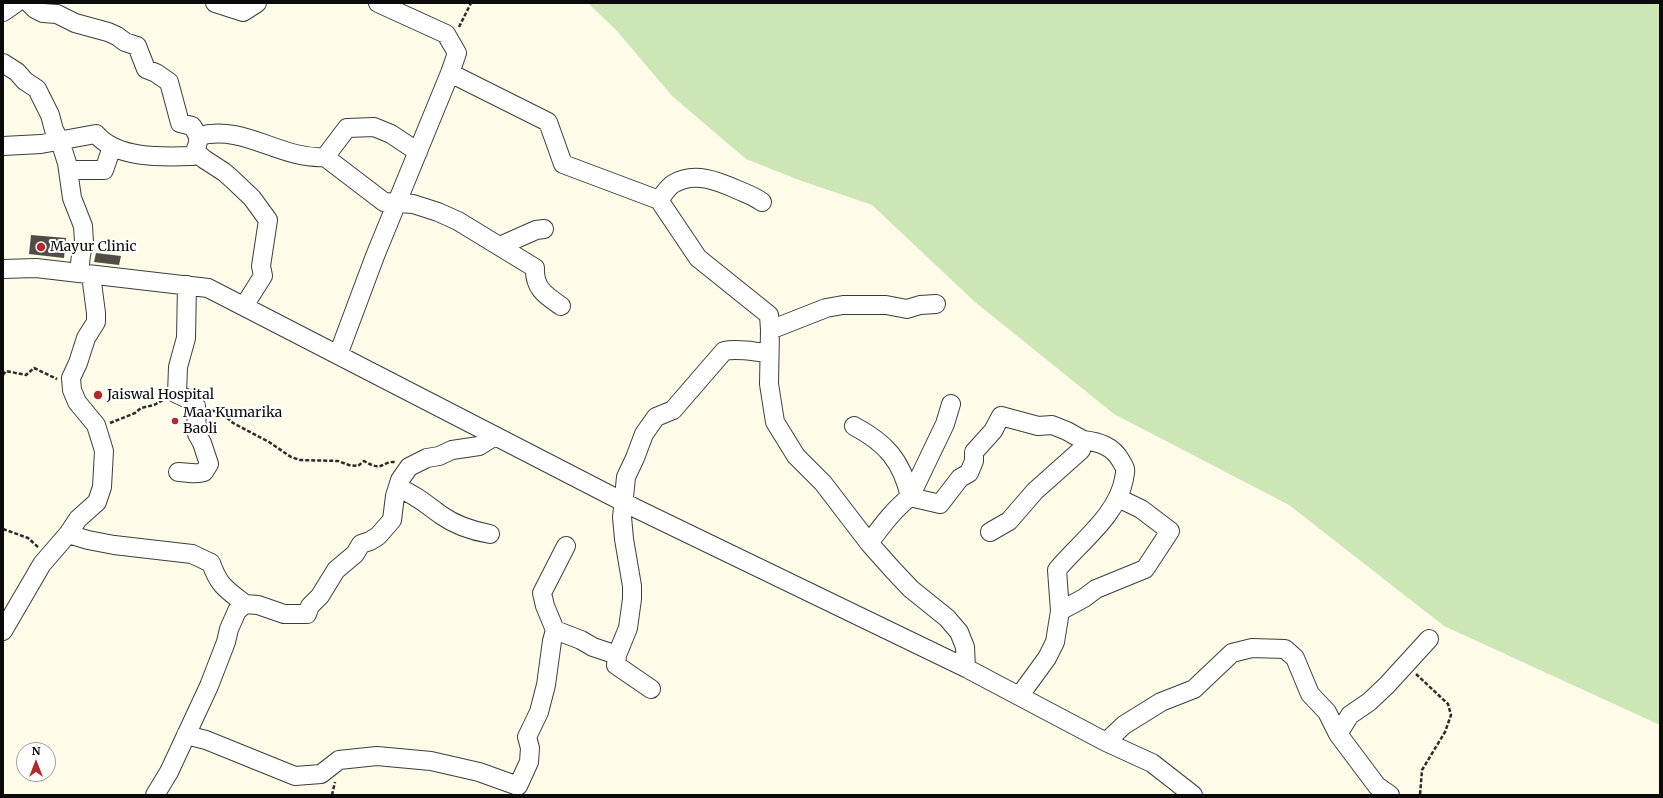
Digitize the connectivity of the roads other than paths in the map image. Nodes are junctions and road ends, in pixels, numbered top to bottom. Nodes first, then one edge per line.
1 (16, 3) edge
2 (29, 3) edge
3 (215, 3) edge
4 (257, 3) edge
5 (378, 3) edge
6 (3, 12) edge
7 (3, 63) edge
8 (450, 73) junction
9 (60, 141) junction
10 (197, 143) junction
11 (3, 146) edge
12 (112, 147) junction
13 (418, 152) junction
14 (325, 157) junction
15 (69, 170) junction
16 (659, 200) junction
17 (397, 202) junction
18 (762, 202) dead end
19 (544, 229) dead end
20 (500, 246) junction
21 (3, 269) edge
22 (85, 274) junction
23 (186, 285) junction
24 (936, 304) dead end
25 (244, 306) junction
26 (561, 306) dead end
27 (770, 330) junction
28 (769, 353) junction
29 (338, 354) junction
30 (951, 404) dead end
31 (854, 426) dead end
32 (495, 436) junction
33 (1083, 440) junction
34 (178, 472) dead end
35 (398, 488) junction
36 (910, 497) junction
37 (1118, 498) junction
38 (623, 502) junction
39 (990, 532) dead end
40 (68, 534) junction
41 (490, 534) dead end
42 (869, 543) junction
43 (566, 546) dead end
44 (245, 604) junction
45 (1060, 611) junction
46 (555, 630) junction
47 (3, 631) edge
48 (1429, 639) dead end
49 (617, 655) junction
50 (966, 668) junction
51 (651, 689) dead end
52 (1020, 696) junction
53 (1338, 734) junction
54 (186, 735) junction
55 (1106, 742) junction
56 (155, 795) edge
57 (1193, 795) edge
58 (1390, 795) edge

1 - 6 street
2 - 10 street
3 - 4 street
5 - 8 street
7 - 9 street
8 - 13 street
8 - 16 street
9 - 11 street
9 - 12 street
9 - 15 street
10 - 12 street
10 - 14 street
10 - 25 street
12 - 15 street
13 - 14 street
13 - 17 street
14 - 17 street
15 - 22 street
16 - 18 street
16 - 27 street
17 - 20 street
17 - 29 street
19 - 20 street
20 - 26 street
21 - 22 street
22 - 23 street
22 - 40 street
23 - 25 street
23 - 34 street
24 - 27 street
25 - 29 street
27 - 28 street
28 - 38 street
28 - 42 street
29 - 32 street
30 - 36 street
31 - 36 street
32 - 35 street
32 - 38 street
33 - 36 street
33 - 37 street
33 - 39 street
35 - 41 street
35 - 44 street
36 - 42 street
37 - 45 street
37 - 45 street
38 - 49 street
38 - 50 street
40 - 44 street
40 - 47 street
42 - 50 street
43 - 46 street
44 - 54 street
45 - 52 street
46 - 49 street
46 - 54 street
48 - 53 street
49 - 51 street
50 - 52 street
52 - 55 street
53 - 55 street
53 - 58 street
54 - 56 street
55 - 57 street

